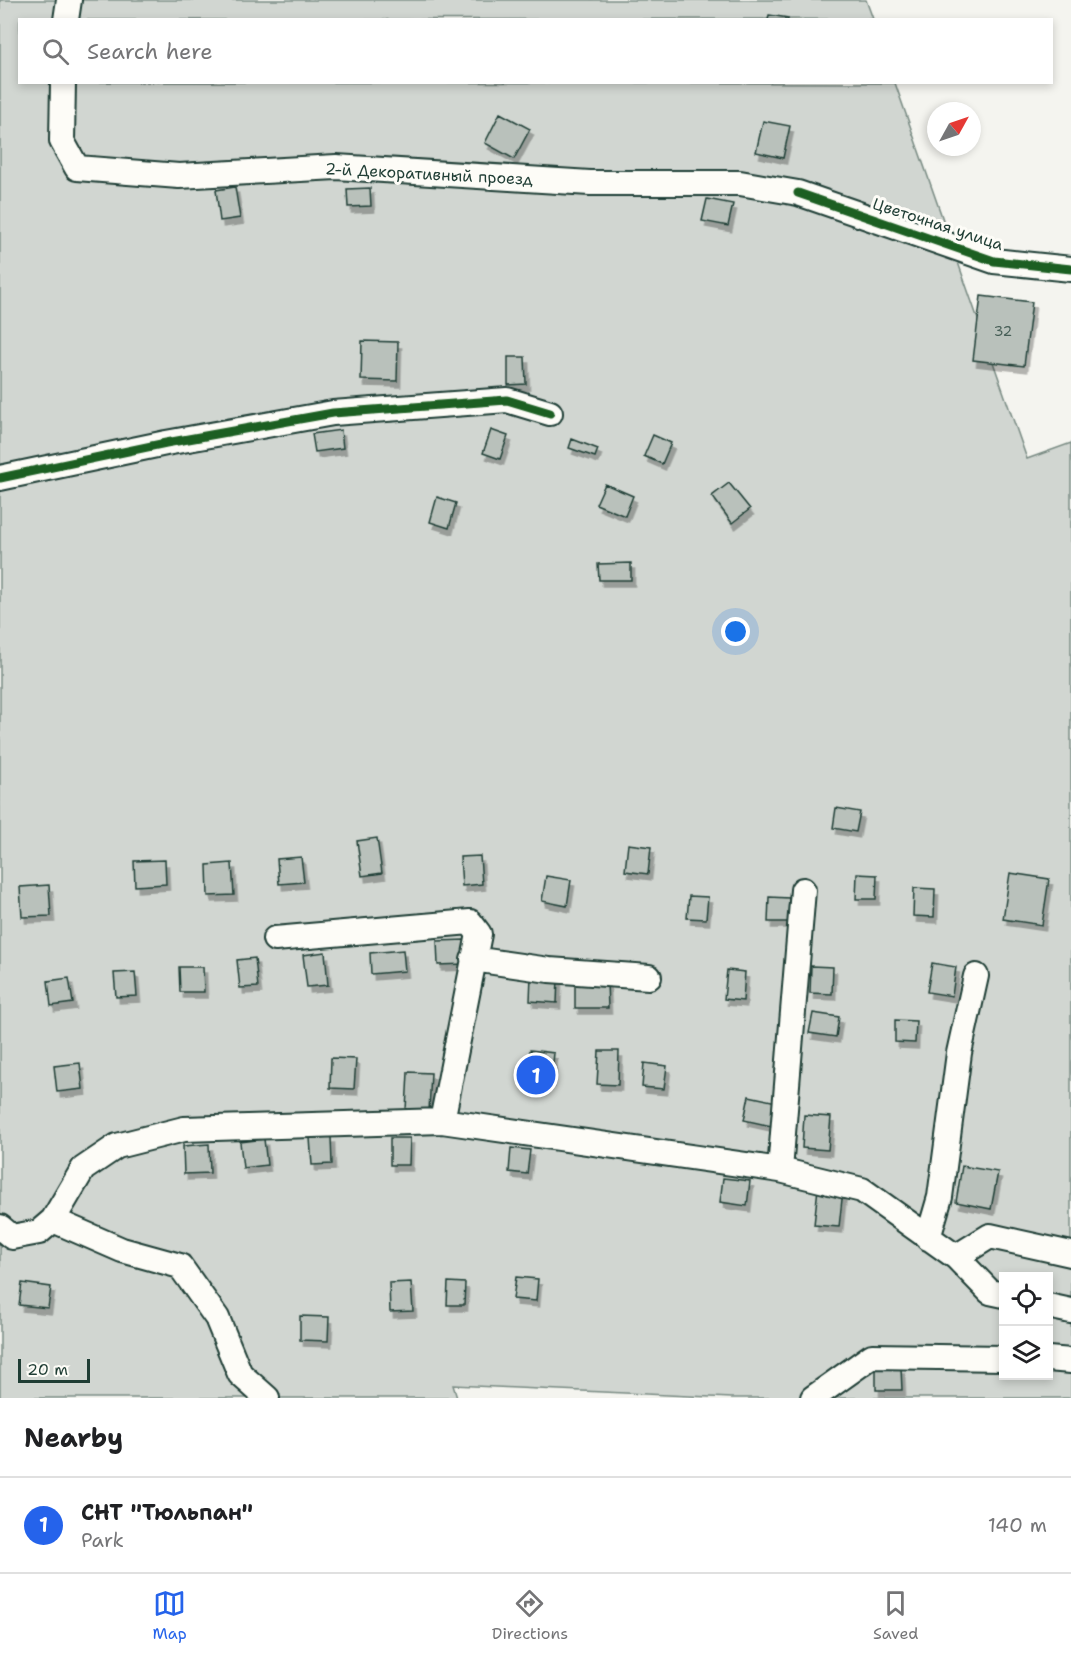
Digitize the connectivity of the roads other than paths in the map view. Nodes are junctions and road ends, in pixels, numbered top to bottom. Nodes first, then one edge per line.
1 (69, 0) edge
2 (66, 18) edge
3 (63, 84) edge
4 (798, 193) joint
5 (1071, 269) edge
6 (550, 413) dead end
7 (0, 478) edge
8 (803, 890) dead end
9 (275, 939) dead end
10 (473, 959) junction
11 (976, 976) dead end
12 (649, 977) dead end
13 (442, 1121) junction
14 (780, 1170) junction
15 (53, 1220) junction
16 (0, 1227) edge
17 (928, 1238) junction
18 (1071, 1254) edge
19 (956, 1257) junction
20 (999, 1294) edge
21 (1053, 1307) edge
22 (1071, 1311) edge
23 (999, 1358) edge
24 (1053, 1359) edge
25 (1071, 1361) edge
26 (267, 1398) edge
27 (813, 1398) edge

1 - 2 street
3 - 4 street, 2-й Декоративный проезд
4 - 5 street, Цветочная улица
6 - 7 street
8 - 14 street
9 - 10 street
10 - 12 street
10 - 13 street
11 - 17 street
13 - 14 street
13 - 15 street
14 - 17 street
15 - 16 street
15 - 26 street
17 - 19 street
18 - 19 street
19 - 20 street
21 - 22 street
23 - 27 street
24 - 25 street

